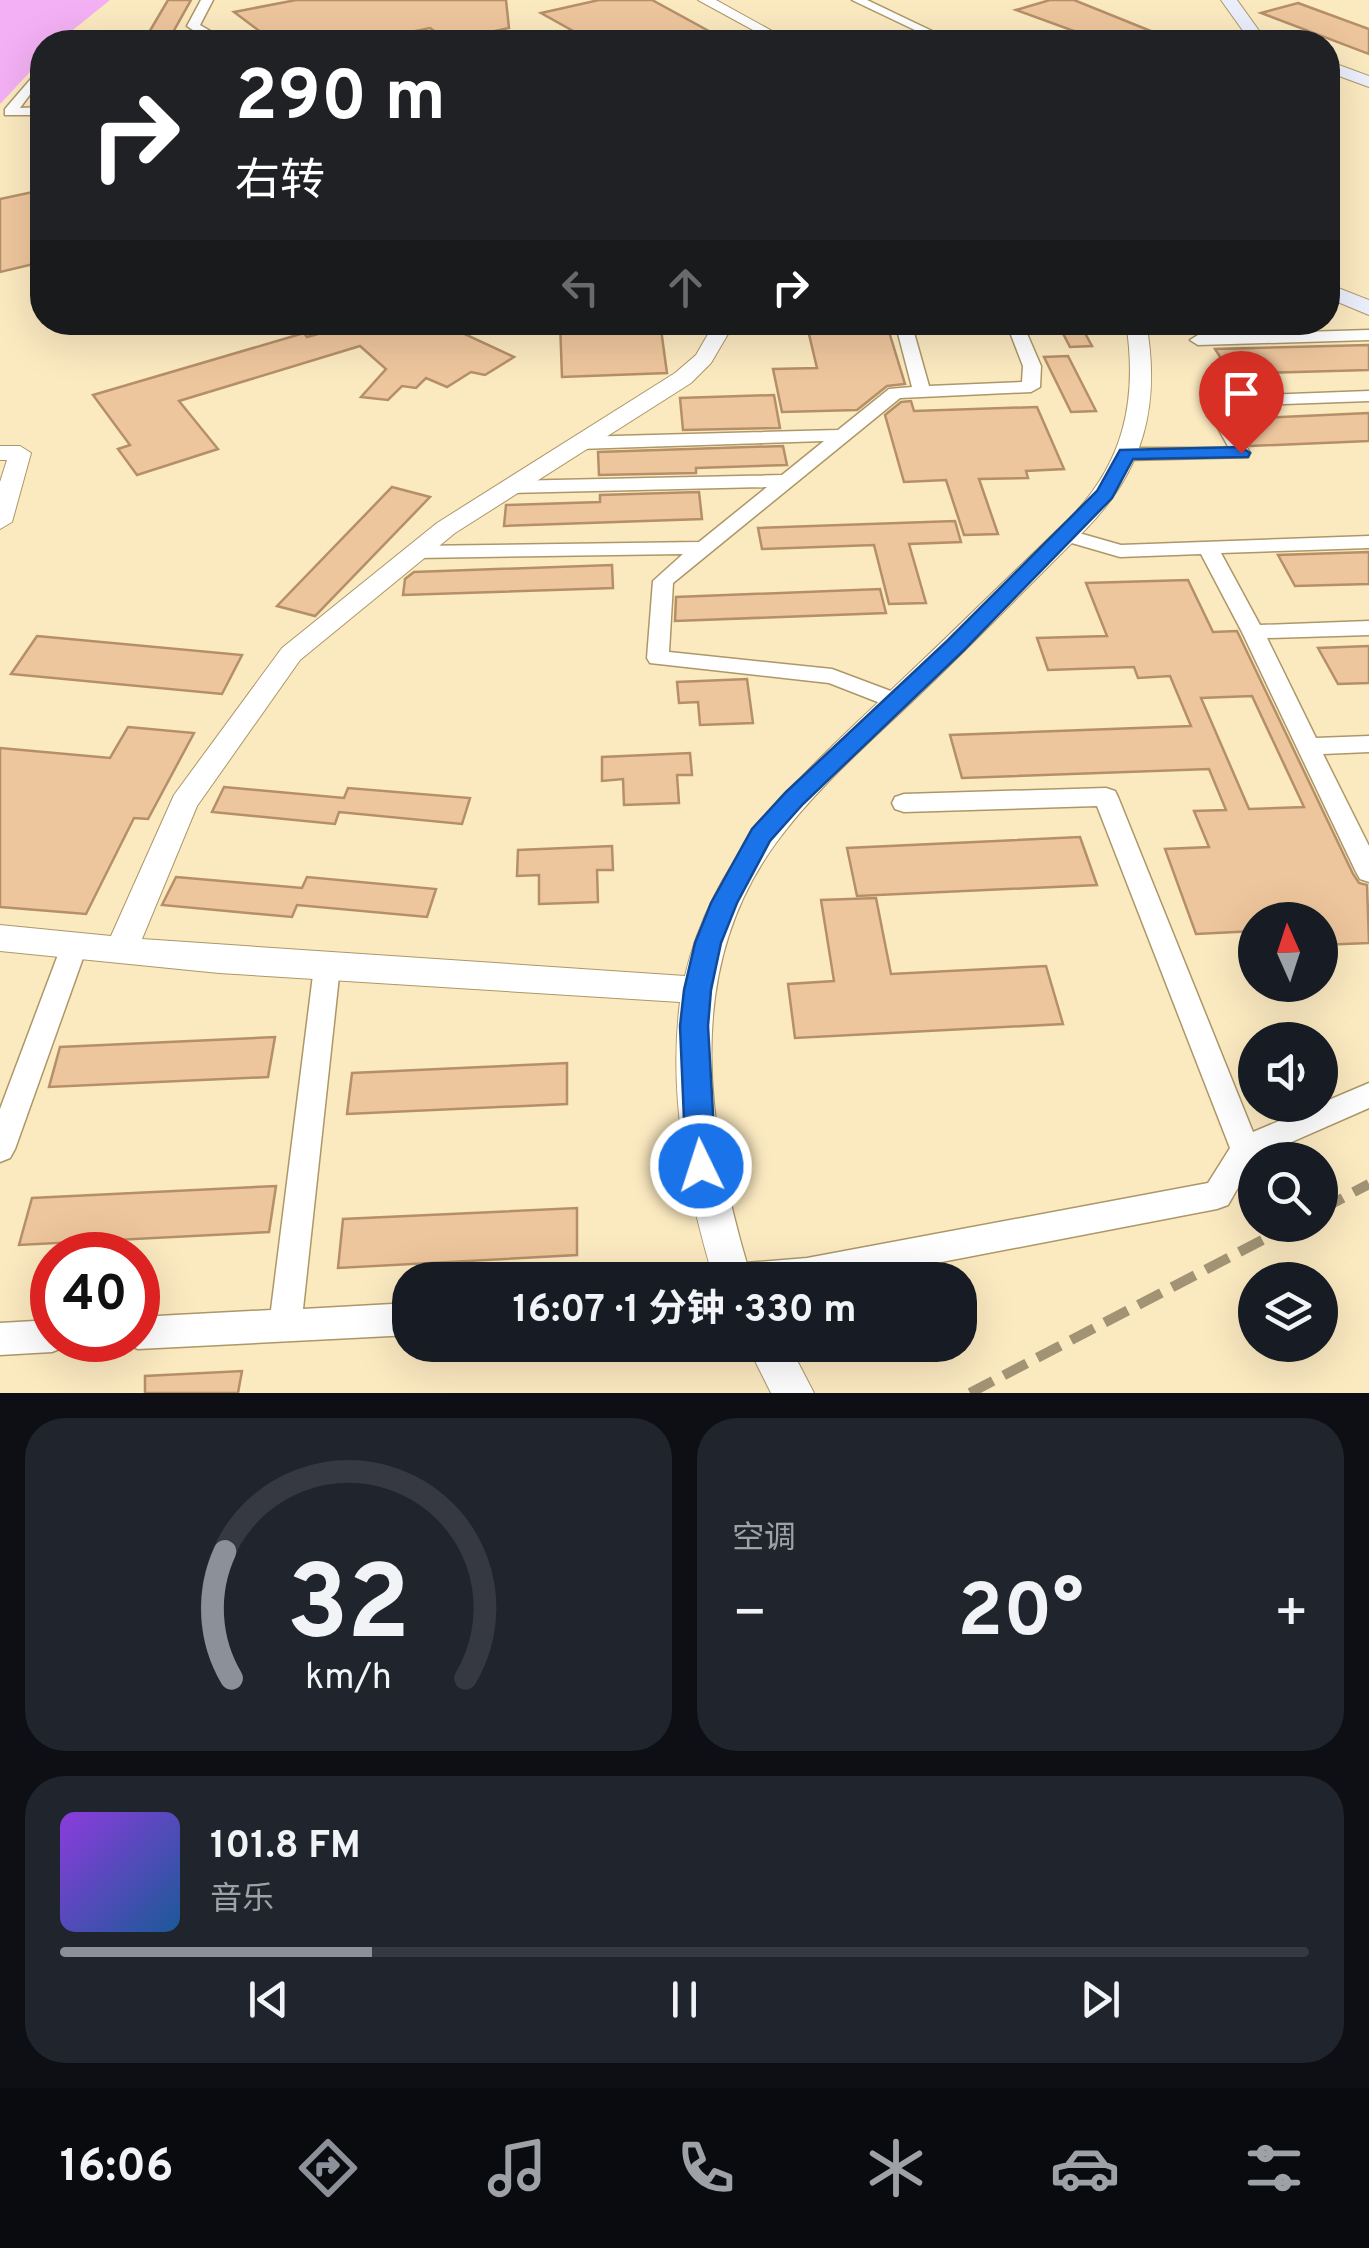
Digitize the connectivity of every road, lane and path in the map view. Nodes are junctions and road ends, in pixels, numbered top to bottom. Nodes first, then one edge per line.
1 (207, 0) edge
2 (706, 0) edge
3 (858, 0) edge
4 (1229, 0) edge
5 (200, 30) edge
6 (762, 30) edge
7 (923, 30) edge
8 (1248, 30) edge
9 (1340, 71) edge
10 (1369, 82) edge
11 (30, 89) edge
12 (30, 111) edge
13 (1340, 295) edge
14 (1369, 308) edge
15 (1369, 334) edge
16 (718, 335) edge
17 (907, 335) edge
18 (1019, 335) edge
19 (1137, 335) edge
20 (1198, 340) dead end
21 (922, 392) junction
22 (1369, 396) edge
23 (843, 435) junction
24 (578, 443) junction
25 (0, 453) edge
26 (1126, 454) junction
27 (786, 481) junction
28 (509, 487) junction
29 (0, 522) edge
30 (1065, 535) junction
31 (1369, 542) edge
32 (1208, 547) junction
33 (704, 548) junction
34 (416, 552) junction
35 (1369, 628) edge
36 (1253, 632) junction
37 (896, 701) junction
38 (1369, 744) edge
39 (1308, 746) junction
40 (904, 803) dead end
41 (1369, 872) edge
42 (0, 938) edge
43 (75, 944) junction
44 (121, 950) junction
45 (326, 967) junction
46 (697, 990) junction
47 (1369, 1096) edge
48 (1242, 1142) edge
49 (1258, 1142) edge
50 (0, 1149) edge
51 (1238, 1159) edge
52 (728, 1262) edge
53 (870, 1262) edge
54 (392, 1320) edge
55 (284, 1326) junction
56 (160, 1331) edge
57 (30, 1337) edge
58 (0, 1338) edge
59 (776, 1362) edge
60 (793, 1393) edge

1 - 5 street
2 - 6 street
3 - 7 street
4 - 8 main road
9 - 10 main road
11 - 12 street
13 - 14 main road
15 - 20 street
16 - 24 street
17 - 21 street
18 - 21 street
19 - 26 street
21 - 23 street
22 - 26 street
23 - 24 street
23 - 27 street
24 - 28 street
25 - 29 street
26 - 30 street
27 - 28 street
27 - 33 street
28 - 34 street
30 - 32 street
30 - 37 street
31 - 32 street
32 - 36 street
33 - 34 street
33 - 37 street
34 - 44 street
35 - 36 street
36 - 39 street
37 - 46 street
38 - 39 street
39 - 41 street
40 - 48 street
42 - 43 street
43 - 44 street
43 - 50 street
44 - 45 street
45 - 46 street
45 - 55 street
46 - 52 street
47 - 49 street
51 - 53 street
54 - 55 street
55 - 56 street
57 - 58 street
59 - 60 street

